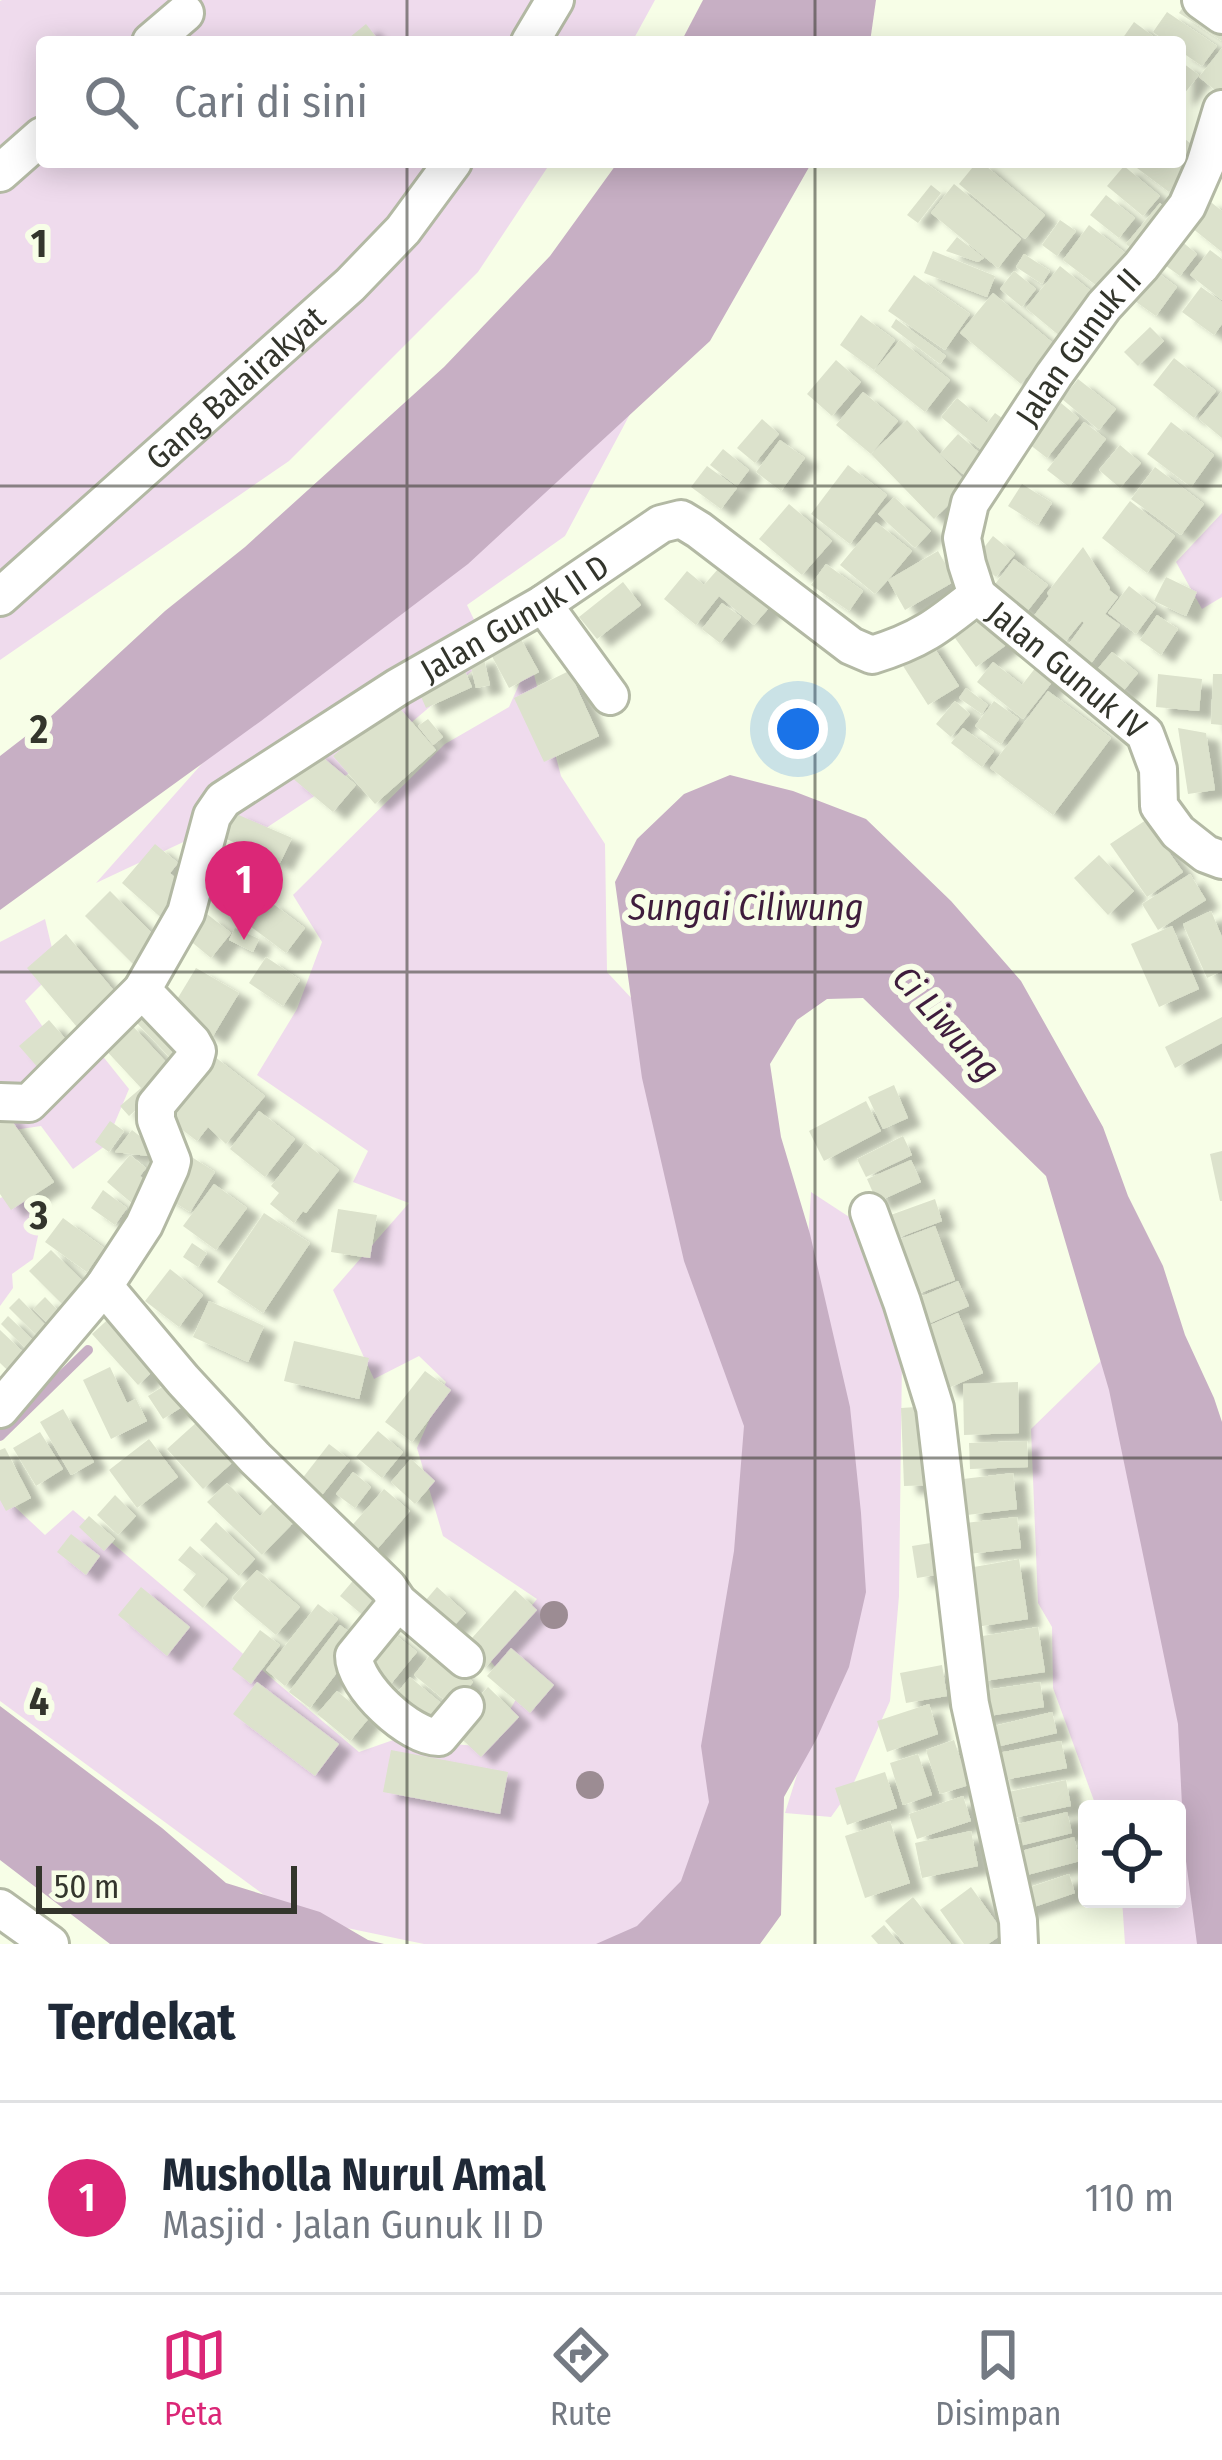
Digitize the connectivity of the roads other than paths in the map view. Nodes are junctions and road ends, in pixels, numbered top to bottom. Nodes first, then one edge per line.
1 (555, 0) edge
2 (1201, 0) edge
3 (185, 13) dead end
4 (1222, 15) edge
5 (158, 36) edge
6 (534, 36) edge
7 (1222, 109) edge
8 (36, 141) edge
9 (448, 168) edge
10 (0, 173) edge
11 (977, 595) junction
12 (0, 597) edge
13 (543, 604) junction
14 (610, 696) dead end
15 (1222, 860) edge
16 (142, 990) junction
17 (0, 1102) edge
18 (869, 1212) dead end
19 (104, 1286) junction
20 (0, 1409) edge
21 (398, 1602) junction
22 (465, 1659) dead end
23 (465, 1706) dead end
24 (0, 1908) edge
25 (50, 1944) edge
26 (1019, 1944) edge

1 - 6 street
2 - 4 street
3 - 5 street
7 - 11 street, Jalan Gunuk II
8 - 10 street
9 - 12 street, Gang Balairakyat
11 - 13 street, Jalan Gunuk II D
11 - 15 street, Jalan Gunuk IV
13 - 14 street
13 - 16 street, Jalan Gunuk II D
16 - 17 street, Jalan Gunuk II D
16 - 19 street
18 - 26 street
19 - 20 street
19 - 21 street
21 - 22 street
21 - 23 street
24 - 25 street

